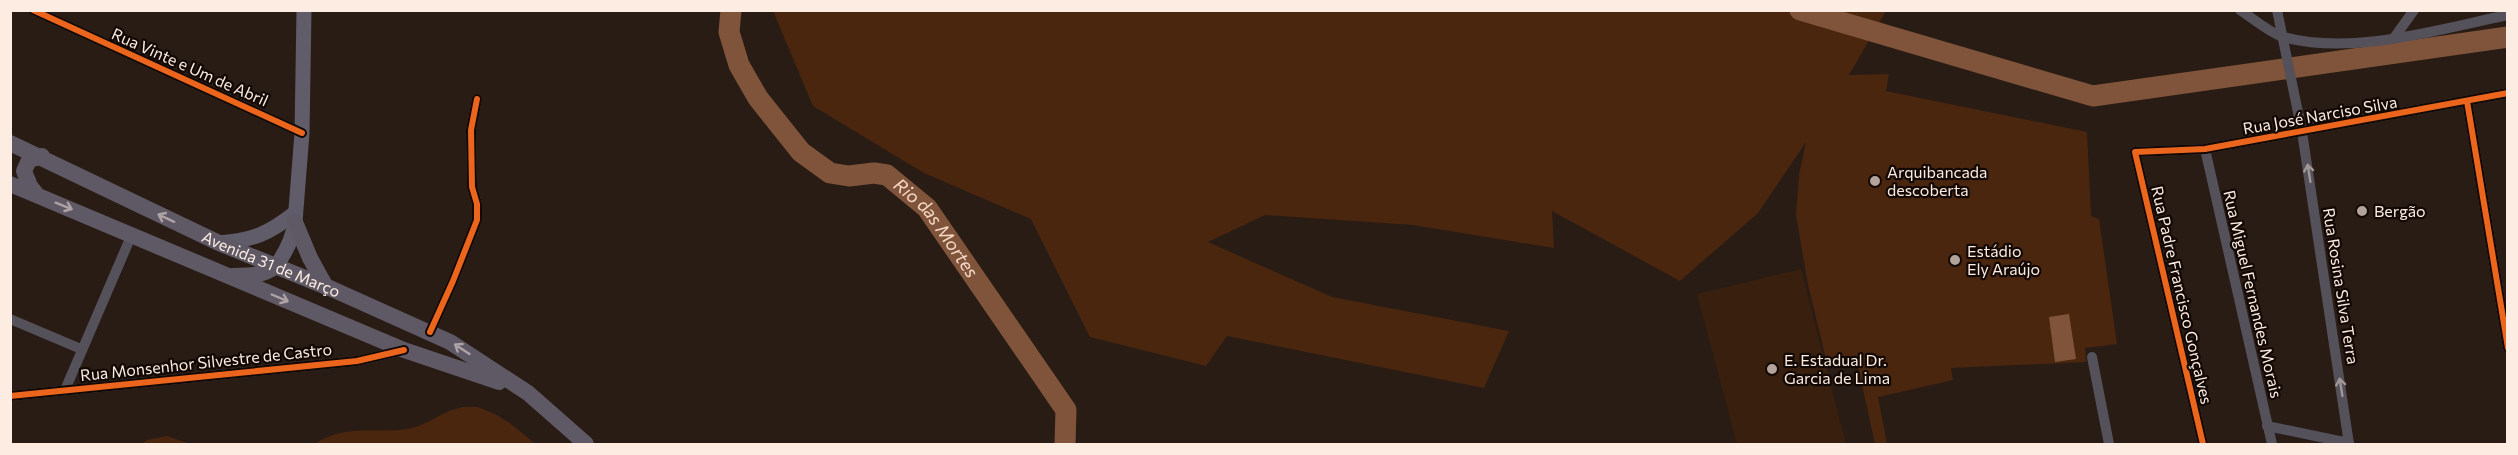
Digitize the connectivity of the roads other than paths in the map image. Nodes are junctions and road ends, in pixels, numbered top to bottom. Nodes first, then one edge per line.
1 (33, 10) edge
2 (304, 10) edge
3 (2240, 10) edge
4 (2277, 10) edge
5 (2413, 11) edge
6 (2508, 15) edge
7 (2283, 37) junction
8 (2394, 38) junction
9 (2508, 93) edge
10 (477, 99) dead end
11 (2467, 101) junction
12 (302, 132) junction
13 (2302, 132) junction
14 (10, 143) edge
15 (2205, 149) junction
16 (2135, 152) joint
17 (42, 156) junction
18 (10, 184) edge
19 (38, 196) junction
20 (295, 217) junction
21 (132, 234) junction
22 (219, 243) junction
23 (276, 266) junction
24 (226, 276) junction
25 (333, 289) junction
26 (10, 319) edge
27 (329, 319) junction
28 (423, 329) junction
29 (2508, 348) edge
30 (81, 349) junction
31 (404, 350) junction
32 (2092, 357) dead end
33 (65, 390) junction
34 (528, 393) junction
35 (10, 396) edge
36 (2267, 426) junction
37 (586, 444) edge
38 (2109, 444) edge
39 (2203, 444) edge
40 (2272, 444) edge
41 (2349, 444) edge

1 - 12 street, Rua Vinte e Um de Abril
2 - 12 main road
3 - 7 street
4 - 7 street, Rua Rosina Silva Terra
5 - 8 street
6 - 8 street
7 - 8 street
7 - 13 street, Rua Rosina Silva Terra
9 - 11 street, Rua José Narciso Silva
10 - 28 street
11 - 13 street, Rua José Narciso Silva
11 - 29 street
12 - 20 main road
13 - 15 street, Rua José Narciso Silva
41 -> 13 street, Rua Rosina Silva Terra
14 - 17 main road, Avenida 31 de Março
15 - 16 street, Rua José Narciso Silva
15 - 36 street, Rua Miguel Fernandes Morais
16 - 39 street, Rua Padre Francisco Gonçalves
17 - 19 main road
22 -> 17 main road, Avenida 31 de Março
18 - 19 main road, Avenida 31 de Março
19 -> 21 main road, Avenida 31 de Março
20 - 22 main road
20 - 23 main road
20 - 25 main road
21 - 24 main road, Avenida 31 de Março
21 - 30 street
22 - 23 main road, Avenida 31 de Março
23 - 24 main road
23 - 25 main road, Avenida 31 de Março
24 -> 27 main road, Avenida 31 de Março
25 - 27 main road
25 - 28 main road, Avenida 31 de Março
26 - 30 street
27 - 31 main road, Avenida 31 de Março
28 - 31 main road
34 -> 28 main road, Avenida 31 de Março
30 - 33 street
31 - 33 street, Rua Monsenhor Silvestre de Castro
31 - 34 main road, Avenida 31 de Março
32 - 38 street
33 - 35 street, Rua Monsenhor Silvestre de Castro
34 - 37 main road, Avenida 31 de Março
36 - 40 street, Rua Miguel Fernandes Morais
36 - 41 street

